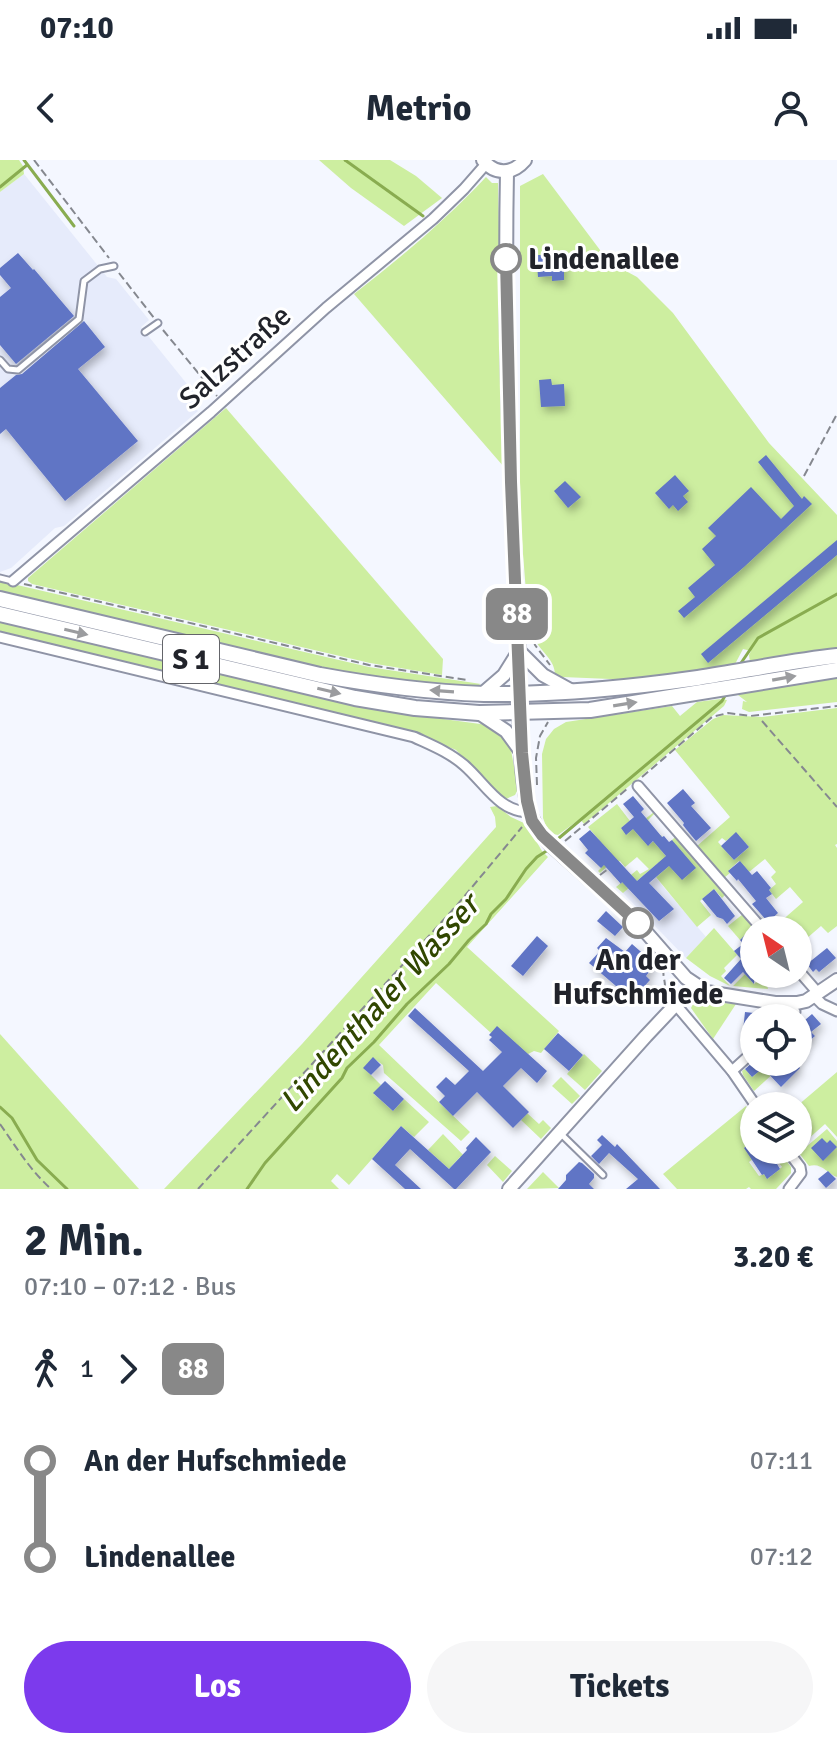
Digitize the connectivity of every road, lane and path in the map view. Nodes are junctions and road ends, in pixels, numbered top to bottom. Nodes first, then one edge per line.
1 (34, 160) edge
2 (525, 160) edge
3 (484, 162) edge
4 (507, 172) junction
5 (102, 247) dead end
6 (114, 266) dead end
7 (158, 323) dead end
8 (145, 332) dead end
9 (0, 360) edge
10 (837, 414) edge
11 (804, 476) dead end
12 (0, 578) edge
13 (13, 581) junction
14 (0, 599) edge
15 (0, 614) edge
16 (0, 637) edge
17 (519, 651) junction
18 (837, 656) edge
19 (837, 670) edge
20 (732, 679) junction
21 (470, 681) dead end
22 (572, 691) junction
23 (482, 694) junction
24 (520, 694) junction
25 (837, 706) edge
26 (479, 713) junction
27 (521, 713) junction
28 (762, 721) dead end
29 (540, 736) dead end
30 (522, 753) junction
31 (648, 771) dead end
32 (537, 787) dead end
33 (633, 787) joint
34 (837, 807) edge
35 (529, 812) junction
36 (553, 847) junction
37 (608, 869) dead end
38 (599, 876) dead end
39 (750, 916) edge
40 (667, 956) junction
41 (837, 980) edge
42 (694, 985) junction
43 (811, 988) edge
44 (816, 995) junction
45 (672, 1009) junction
46 (837, 1011) edge
47 (740, 1064) edge
48 (732, 1071) junction
49 (746, 1092) edge
50 (0, 1124) edge
51 (559, 1133) junction
52 (798, 1164) edge
53 (603, 1175) dead end
54 (51, 1189) edge
55 (198, 1189) edge
56 (509, 1189) edge
57 (789, 1189) edge

1 - 5 path
2 - 4 street
3 - 4 street
3 - 13 street, Salzstraße
4 - 17 street
6 - 9 lane
7 - 8 lane
10 - 11 path
12 - 13 lane
13 - 21 path
23 -> 14 main road, S 1
15 -> 26 main road, S 1
16 - 35 street
17 - 22 street
17 - 23 street
17 - 24 street
18 - 20 main road, S 1
20 -> 19 main road, S 1
20 - 22 main road, S 1
27 -> 20 main road, S 1
22 - 24 main road, S 1
23 - 24 main road, S 1
24 - 27 street
25 - 31 path
26 - 27 main road, S 1
26 - 30 street
27 - 30 street
28 - 34 path
29 - 32 path
30 - 35 street
33 - 36 path
33 - 39 street
35 - 36 street
35 - 55 path
36 - 40 street
37 - 38 path
40 - 42 street
40 - 45 path
41 - 44 street
42 - 44 street
42 - 45 street
43 - 44 street
44 - 46 street
45 - 48 street
45 - 51 street
47 - 48 street
48 - 49 street
50 - 54 path
51 - 53 lane
51 - 56 street
52 - 57 street

